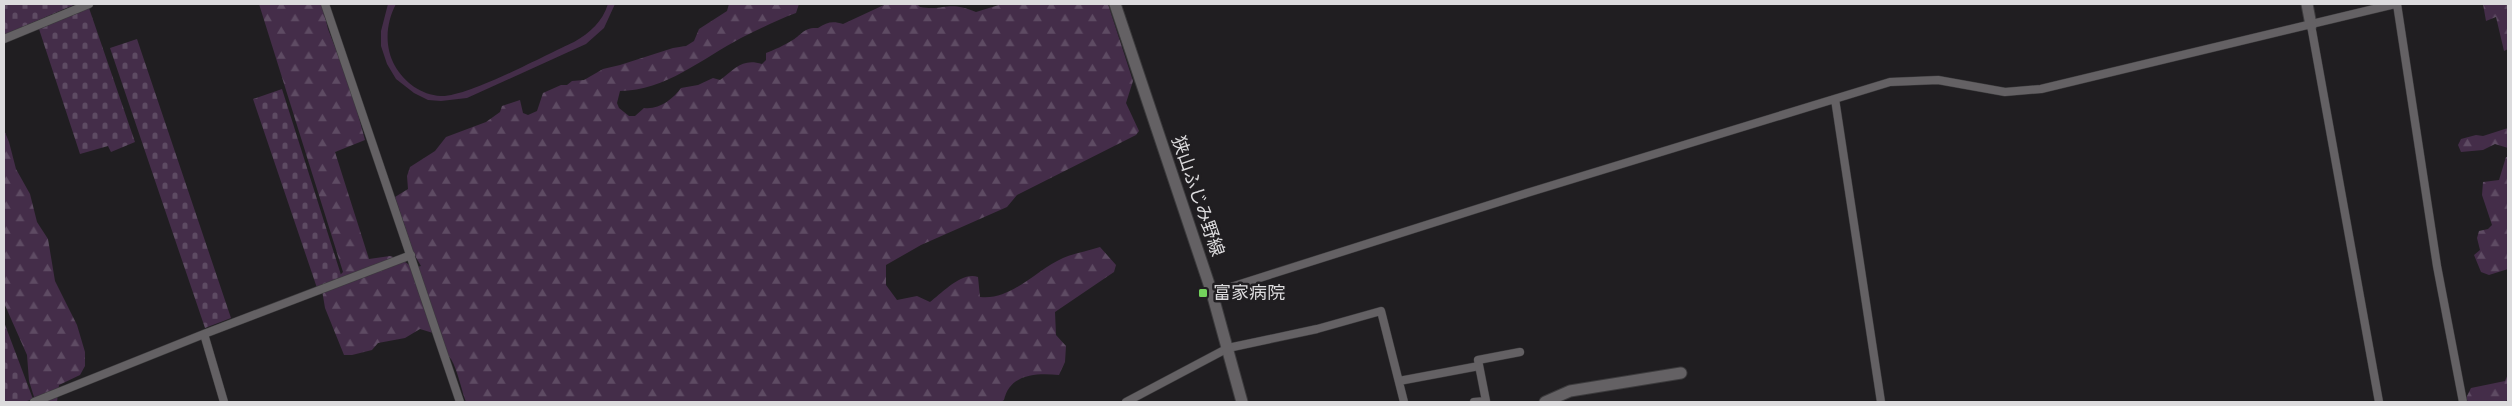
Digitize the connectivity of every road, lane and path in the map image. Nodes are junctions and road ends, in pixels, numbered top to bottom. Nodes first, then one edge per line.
1 (89, 4) edge
2 (325, 4) edge
3 (1115, 4) edge
4 (2307, 4) edge
5 (2396, 4) edge
6 (2311, 25) junction
7 (4, 39) edge
8 (1834, 99) junction
9 (411, 255) junction
10 (1212, 294) junction
11 (204, 334) junction
12 (1228, 348) junction
13 (1520, 352) dead end
14 (1479, 366) junction
15 (1681, 373) dead end
16 (1398, 381) junction
17 (1486, 401) edge
18 (34, 402) edge
19 (224, 402) edge
20 (460, 402) edge
21 (1126, 402) edge
22 (1242, 402) edge
23 (1404, 402) edge
24 (1474, 402) edge
25 (1545, 402) edge
26 (1881, 402) edge
27 (2379, 402) edge
28 (2463, 402) edge

1 - 7 street
2 - 9 street
3 - 10 main road, 狭山ふじみ野線
4 - 6 main road
5 - 6 street
5 - 28 street
6 - 8 street
6 - 27 street
8 - 10 street
8 - 26 street
9 - 11 street
9 - 20 street
10 - 12 main road, 狭山ふじみ野線
11 - 18 street
11 - 19 street
12 - 16 street
12 - 21 street
12 - 22 main road, 狭山ふじみ野線
13 - 14 street
14 - 16 street
14 - 17 street
15 - 25 main road
16 - 23 street
17 - 24 street

